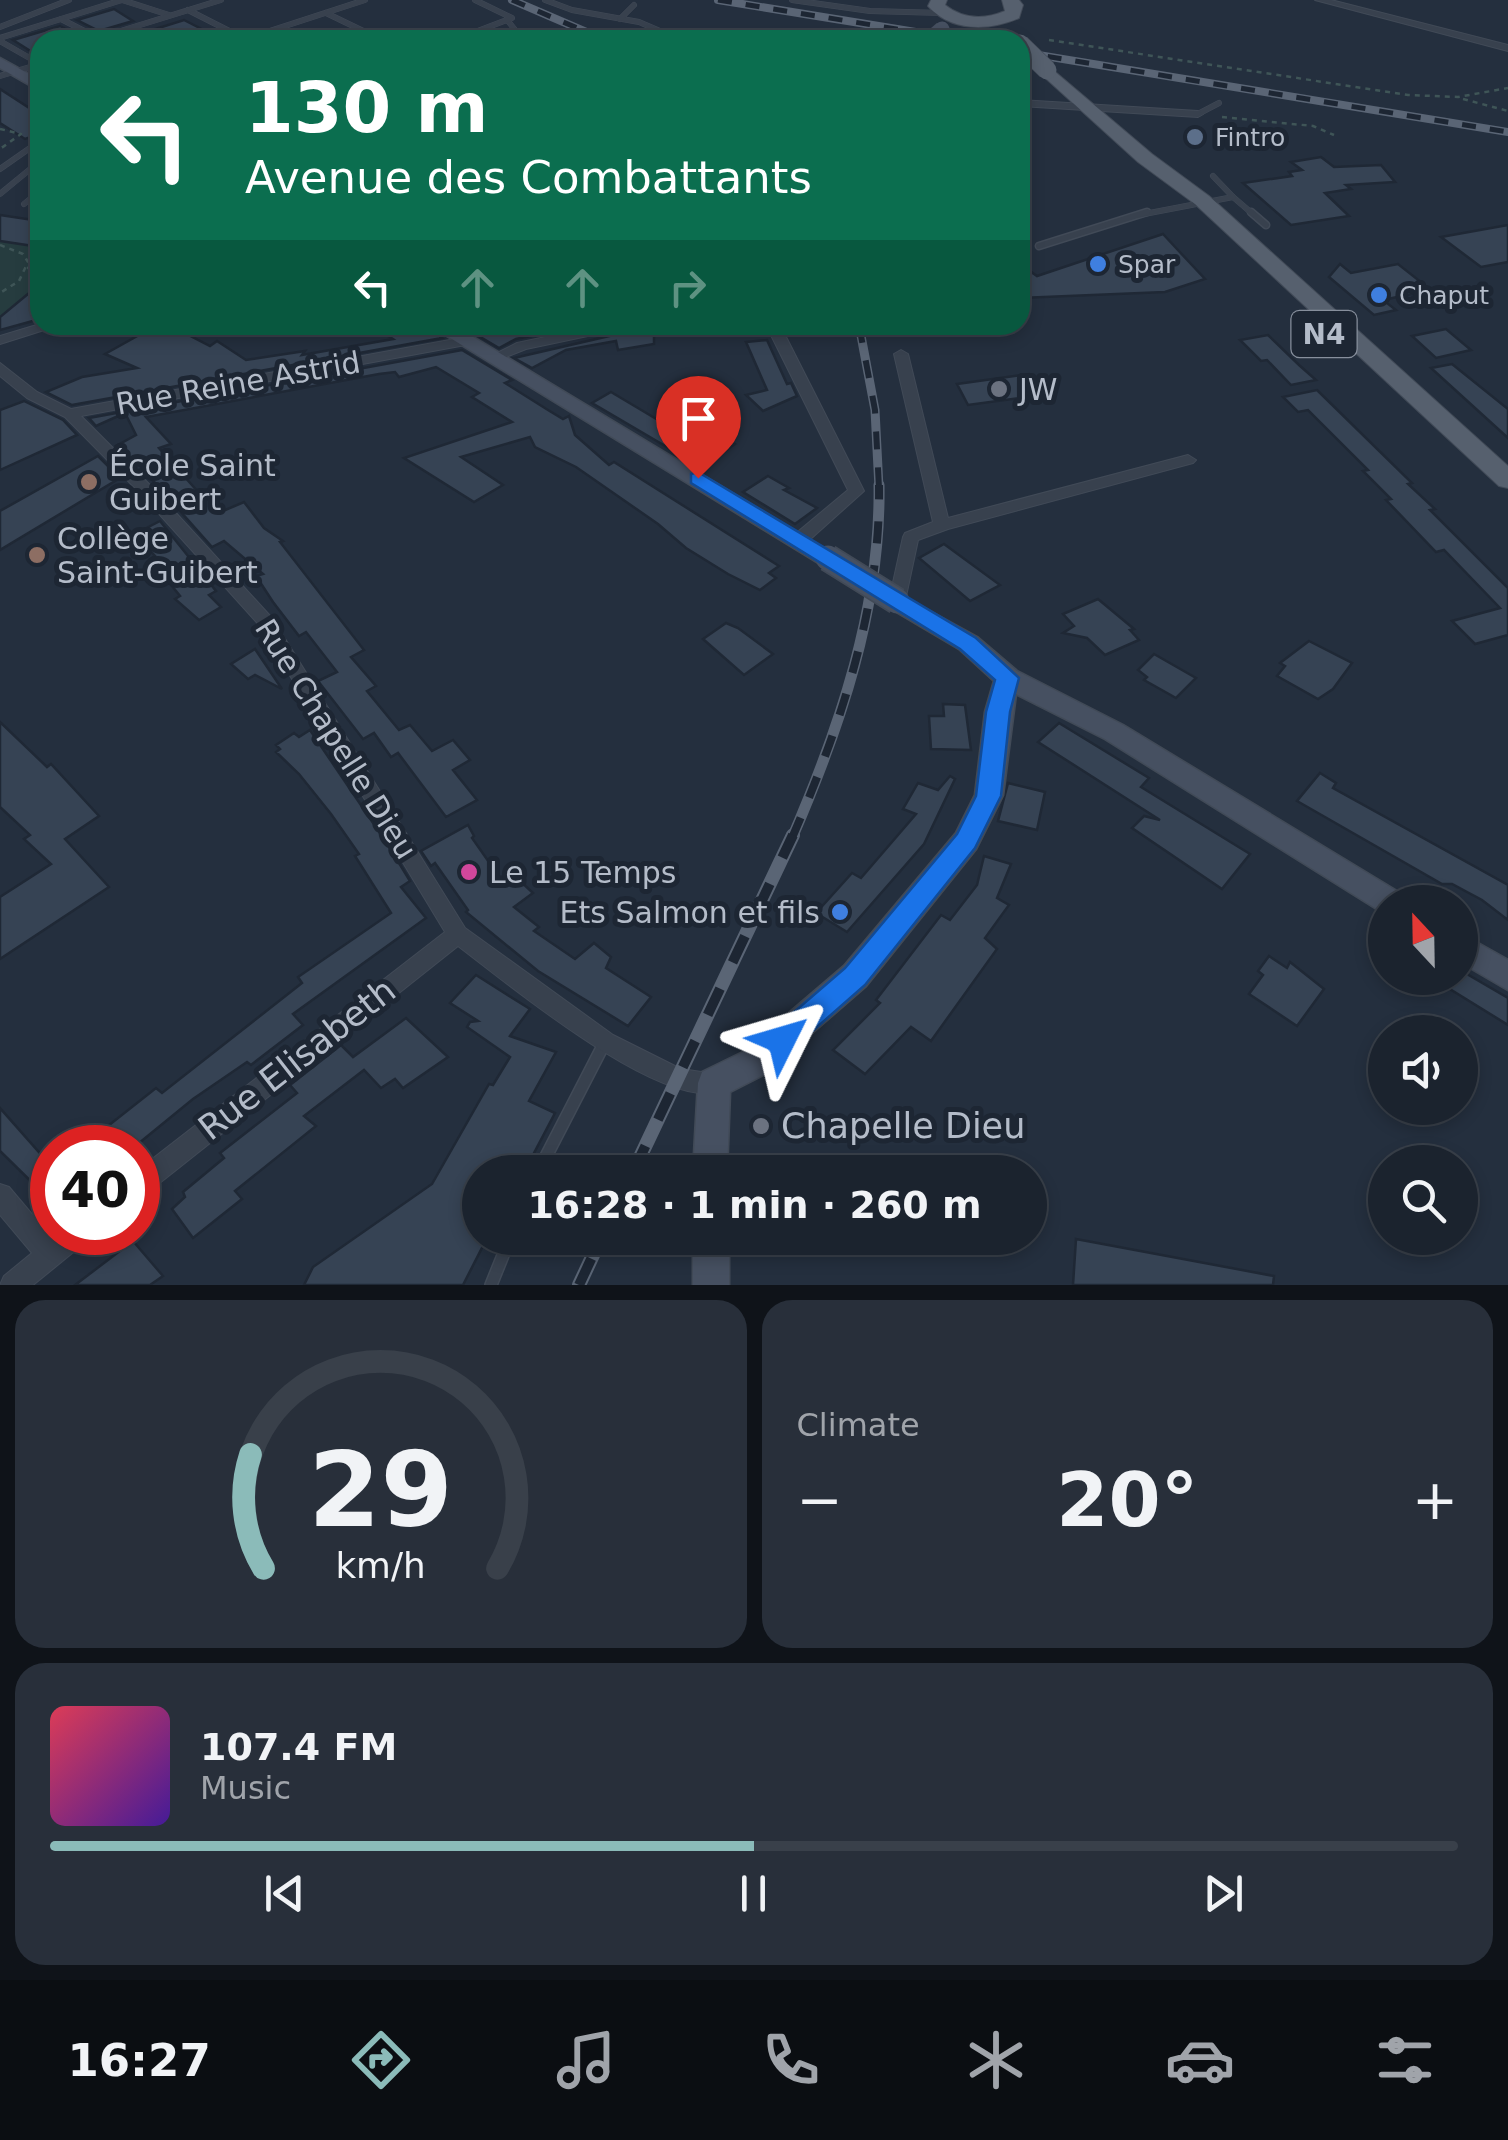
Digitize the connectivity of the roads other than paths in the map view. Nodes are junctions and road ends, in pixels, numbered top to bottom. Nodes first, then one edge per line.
1 (122, 0) edge
2 (152, 0) edge
3 (221, 0) edge
4 (365, 0) edge
5 (475, 0) edge
6 (545, 0) edge
7 (792, 0) edge
8 (1320, 0) edge
9 (68, 1) edge
10 (828, 2) edge
11 (141, 4) edge
12 (634, 5) dead end
13 (188, 10) junction
14 (907, 10) junction
15 (87, 11) junction
16 (942, 12) edge
17 (326, 13) junction
18 (35, 14) junction
19 (170, 15) junction
20 (620, 19) junction
21 (57, 20) junction
22 (508, 21) junction
23 (0, 28) edge
24 (731, 28) dead end
25 (1012, 28) edge
26 (80, 30) edge
27 (131, 30) edge
28 (227, 30) edge
29 (276, 30) edge
30 (361, 30) edge
31 (482, 30) edge
32 (515, 30) edge
33 (658, 30) edge
34 (728, 30) edge
35 (0, 39) edge
36 (1508, 48) edge
37 (1030, 50) edge
38 (30, 58) edge
39 (0, 62) edge
40 (8, 74) edge
41 (1030, 103) edge
42 (1219, 103) dead end
43 (1084, 105) junction
44 (1198, 114) joint
45 (30, 148) edge
46 (0, 169) edge
47 (30, 169) edge
48 (1213, 176) dead end
49 (0, 194) edge
50 (1233, 197) junction
51 (1194, 202) junction
52 (1266, 225) dead end
53 (1038, 246) dead end
54 (30, 332) edge
55 (456, 335) edge
56 (574, 335) edge
57 (779, 335) edge
58 (0, 340) edge
59 (466, 341) junction
60 (901, 354) dead end
61 (496, 357) junction
62 (3, 376) edge
63 (70, 414) junction
64 (1188, 460) dead end
65 (1508, 480) edge
66 (1508, 505) edge
67 (942, 525) junction
68 (800, 539) junction
69 (898, 601) junction
70 (1008, 678) junction
71 (1368, 888) edge
72 (458, 934) junction
73 (1478, 957) edge
74 (1508, 976) edge
75 (604, 1042) junction
76 (714, 1083) junction
77 (547, 1155) edge
78 (711, 1155) edge
79 (160, 1168) edge
80 (0, 1196) edge
81 (30, 1231) edge
82 (50, 1255) edge
83 (503, 1255) edge
84 (711, 1255) edge
85 (13, 1285) edge
86 (491, 1285) edge
87 (711, 1285) edge

1 - 11 lane
1 - 15 lane
2 - 11 lane
3 - 13 lane
4 - 17 lane
5 - 22 lane
6 - 20 lane
7 - 10 lane
8 - 36 street
9 - 15 lane
9 - 18 lane
10 - 14 lane
11 - 19 lane
12 - 20 lane
13 - 19 lane
13 - 28 lane
14 - 16 lane
14 - 16 lane
15 - 21 lane
16 - 25 main road, N4
17 - 29 lane
17 - 30 lane
18 - 21 lane
18 - 23 lane
19 - 27 lane
20 - 33 lane
21 - 26 lane
21 - 35 lane
22 - 31 lane
22 - 32 lane
24 - 34 lane
35 - 38 lane
37 - 43 main road, N4, bridge
39 - 40 street
41 - 43 street
42 - 44 lane
43 - 44 street
43 - 51 main road, N4
45 - 46 lane
47 - 49 lane
48 - 50 lane
50 - 51 lane
50 - 52 lane
51 - 53 lane
51 - 65 main road, N4
51 - 66 main road, N4
54 - 58 street
55 - 59 street
56 - 61 street
57 - 68 street
59 - 61 street
59 - 63 street, Rue Reine Astrid
60 - 67 street
61 - 68 street
62 - 63 street, Rue Chapelle Dieu
63 - 72 street, Rue Chapelle Dieu
64 - 67 street
67 - 69 street
68 - 69 street, bridge
69 - 70 street
70 - 71 street
70 - 76 street
72 - 75 street, Rue Chapelle Dieu
72 - 79 street, Rue Elisabeth
73 - 74 street
75 - 76 street, Rue Chapelle Dieu
75 - 77 lane
76 - 78 street
80 - 81 street
82 - 85 street
83 - 86 lane
84 - 87 street

